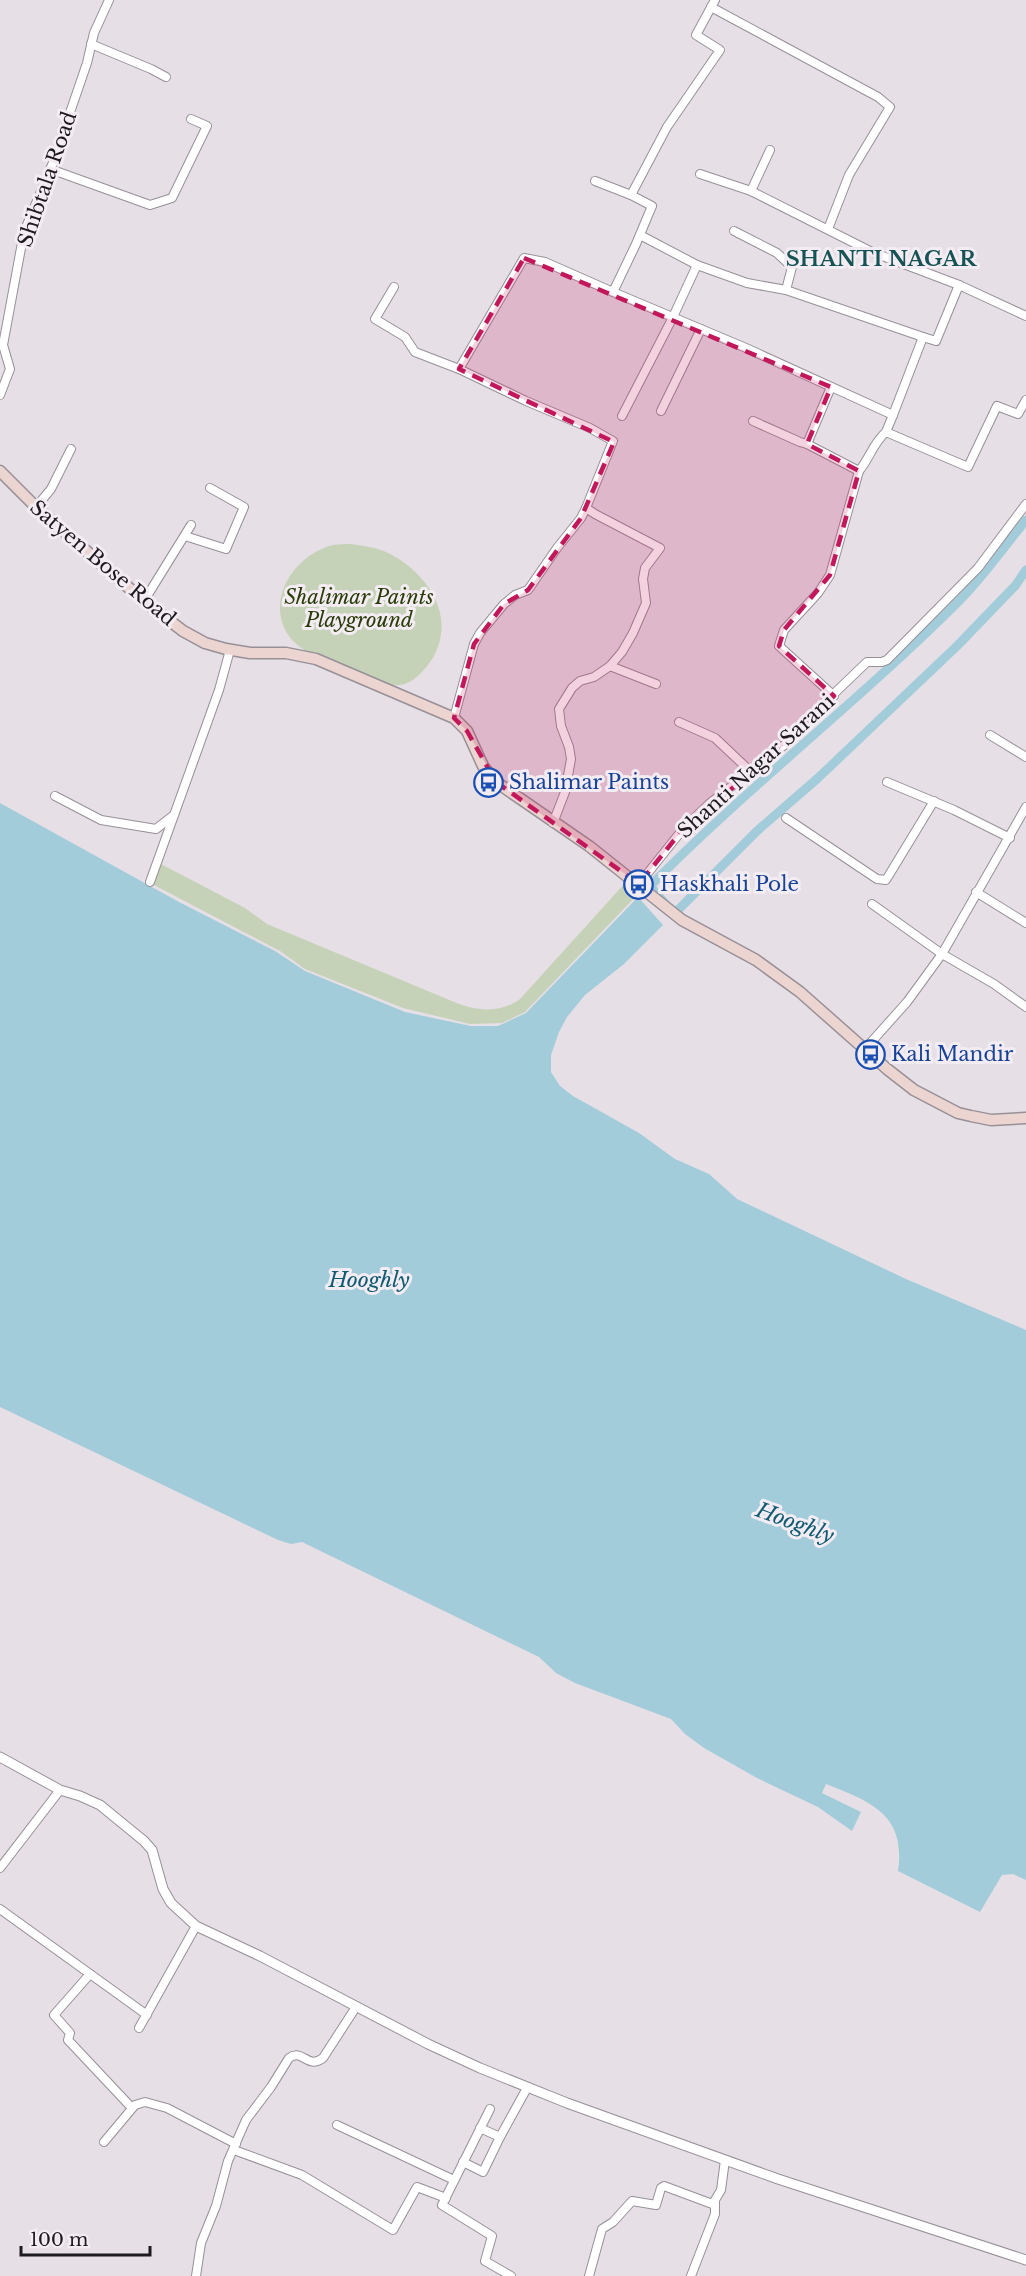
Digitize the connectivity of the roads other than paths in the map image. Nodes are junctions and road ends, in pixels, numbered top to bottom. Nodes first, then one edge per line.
1 (109, 0) edge
2 (713, 4) edge
3 (91, 44) junction
4 (166, 77) dead end
5 (191, 119) dead end
6 (770, 150) dead end
7 (50, 169) junction
8 (700, 174) dead end
9 (595, 181) dead end
10 (751, 191) junction
11 (631, 195) junction
12 (828, 229) junction
13 (734, 231) dead end
14 (640, 235) junction
15 (697, 265) junction
16 (959, 285) junction
17 (394, 287) dead end
18 (786, 290) junction
19 (614, 292) junction
20 (1026, 316) edge
21 (673, 317) junction
22 (701, 329) junction
23 (923, 337) junction
24 (459, 369) junction
25 (831, 387) junction
26 (0, 395) edge
27 (1026, 400) edge
28 (661, 411) dead end
29 (893, 415) junction
30 (622, 416) dead end
31 (753, 421) dead end
32 (886, 432) junction
33 (807, 444) junction
34 (71, 449) dead end
35 (0, 471) edge
36 (860, 471) junction
37 (210, 488) dead end
38 (1026, 504) edge
39 (36, 507) junction
40 (586, 508) junction
41 (191, 525) dead end
42 (185, 536) junction
43 (144, 601) junction
44 (230, 650) junction
45 (610, 666) junction
46 (656, 684) dead end
47 (834, 696) junction
48 (454, 718) junction
49 (679, 722) dead end
50 (990, 735) dead end
51 (1026, 757) edge
52 (750, 771) junction
53 (886, 783) dead end
54 (55, 796) dead end
55 (934, 801) junction
56 (1026, 807) edge
57 (174, 815) junction
58 (786, 818) dead end
59 (554, 823) junction
60 (1010, 838) junction
61 (150, 882) dead end
62 (641, 887) junction
63 (976, 892) junction
64 (872, 904) dead end
65 (1026, 923) edge
66 (942, 954) junction
67 (1026, 1007) edge
68 (865, 1049) junction
69 (1026, 1116) edge
70 (0, 1757) edge
71 (60, 1790) junction
72 (0, 1868) edge
73 (0, 1909) edge
74 (196, 1926) junction
75 (90, 1974) junction
76 (356, 2007) junction
77 (147, 2015) junction
78 (139, 2028) dead end
79 (527, 2088) junction
80 (132, 2108) junction
81 (490, 2109) dead end
82 (337, 2125) dead end
83 (480, 2128) junction
84 (501, 2137) junction
85 (104, 2142) dead end
86 (235, 2147) junction
87 (725, 2160) junction
88 (463, 2162) junction
89 (454, 2180) junction
90 (446, 2198) junction
91 (715, 2205) junction
92 (1026, 2260) edge
93 (196, 2276) edge
94 (511, 2276) edge
95 (589, 2276) edge
96 (691, 2276) edge

1 - 3 street, Shibtala Road
2 - 11 street
2 - 12 street
3 - 4 street
3 - 7 street, Shibtala Road
5 - 7 street
6 - 10 street
7 - 26 street, Shibtala Road
8 - 10 street
9 - 11 street
10 - 12 street
11 - 14 street
12 - 16 street
13 - 18 street
14 - 15 street
14 - 19 street
15 - 18 street
15 - 21 street
16 - 20 street
16 - 23 street
17 - 24 street
18 - 23 street
19 - 21 street
19 - 24 street
21 - 22 street
21 - 30 street
22 - 25 street
22 - 28 street
23 - 29 street
24 - 40 street
25 - 29 street
25 - 33 street
27 - 32 street
29 - 32 street
31 - 33 street
32 - 36 street
33 - 36 street
34 - 39 street
35 - 39 main road, Satyen Bose Road
36 - 47 street
37 - 42 street
38 - 47 street, Shanti Nagar Sarani
39 - 43 main road, Satyen Bose Road
40 - 45 street
40 - 48 street
41 - 42 street
42 - 43 street
43 - 44 main road, Satyen Bose Road
44 - 48 main road, Satyen Bose Road
44 - 57 street
45 - 46 street
45 - 59 street
47 - 52 street, Shanti Nagar Sarani
48 - 59 main road
49 - 52 street
50 - 51 street
52 - 62 street, Shanti Nagar Sarani
53 - 55 street
54 - 57 street
55 - 58 street
55 - 60 street
56 - 60 street
57 - 61 street
59 - 62 main road
60 - 63 street
62 - 68 main road
63 - 65 street
63 - 66 street
64 - 66 street
66 - 67 street
66 - 68 street
68 - 69 main road
70 - 71 street
71 - 72 street
71 - 74 street
73 - 75 street
74 - 76 street
74 - 77 street
75 - 77 street
75 - 80 street
76 - 79 street
76 - 86 street
77 - 78 street
79 - 84 street
79 - 87 street
80 - 85 street
80 - 86 street
81 - 83 street
82 - 89 street
83 - 84 street
83 - 88 street
84 - 88 street
86 - 90 street
86 - 93 street
87 - 91 street
87 - 92 street
88 - 89 street
89 - 90 street
90 - 94 street
91 - 95 street
91 - 96 street

